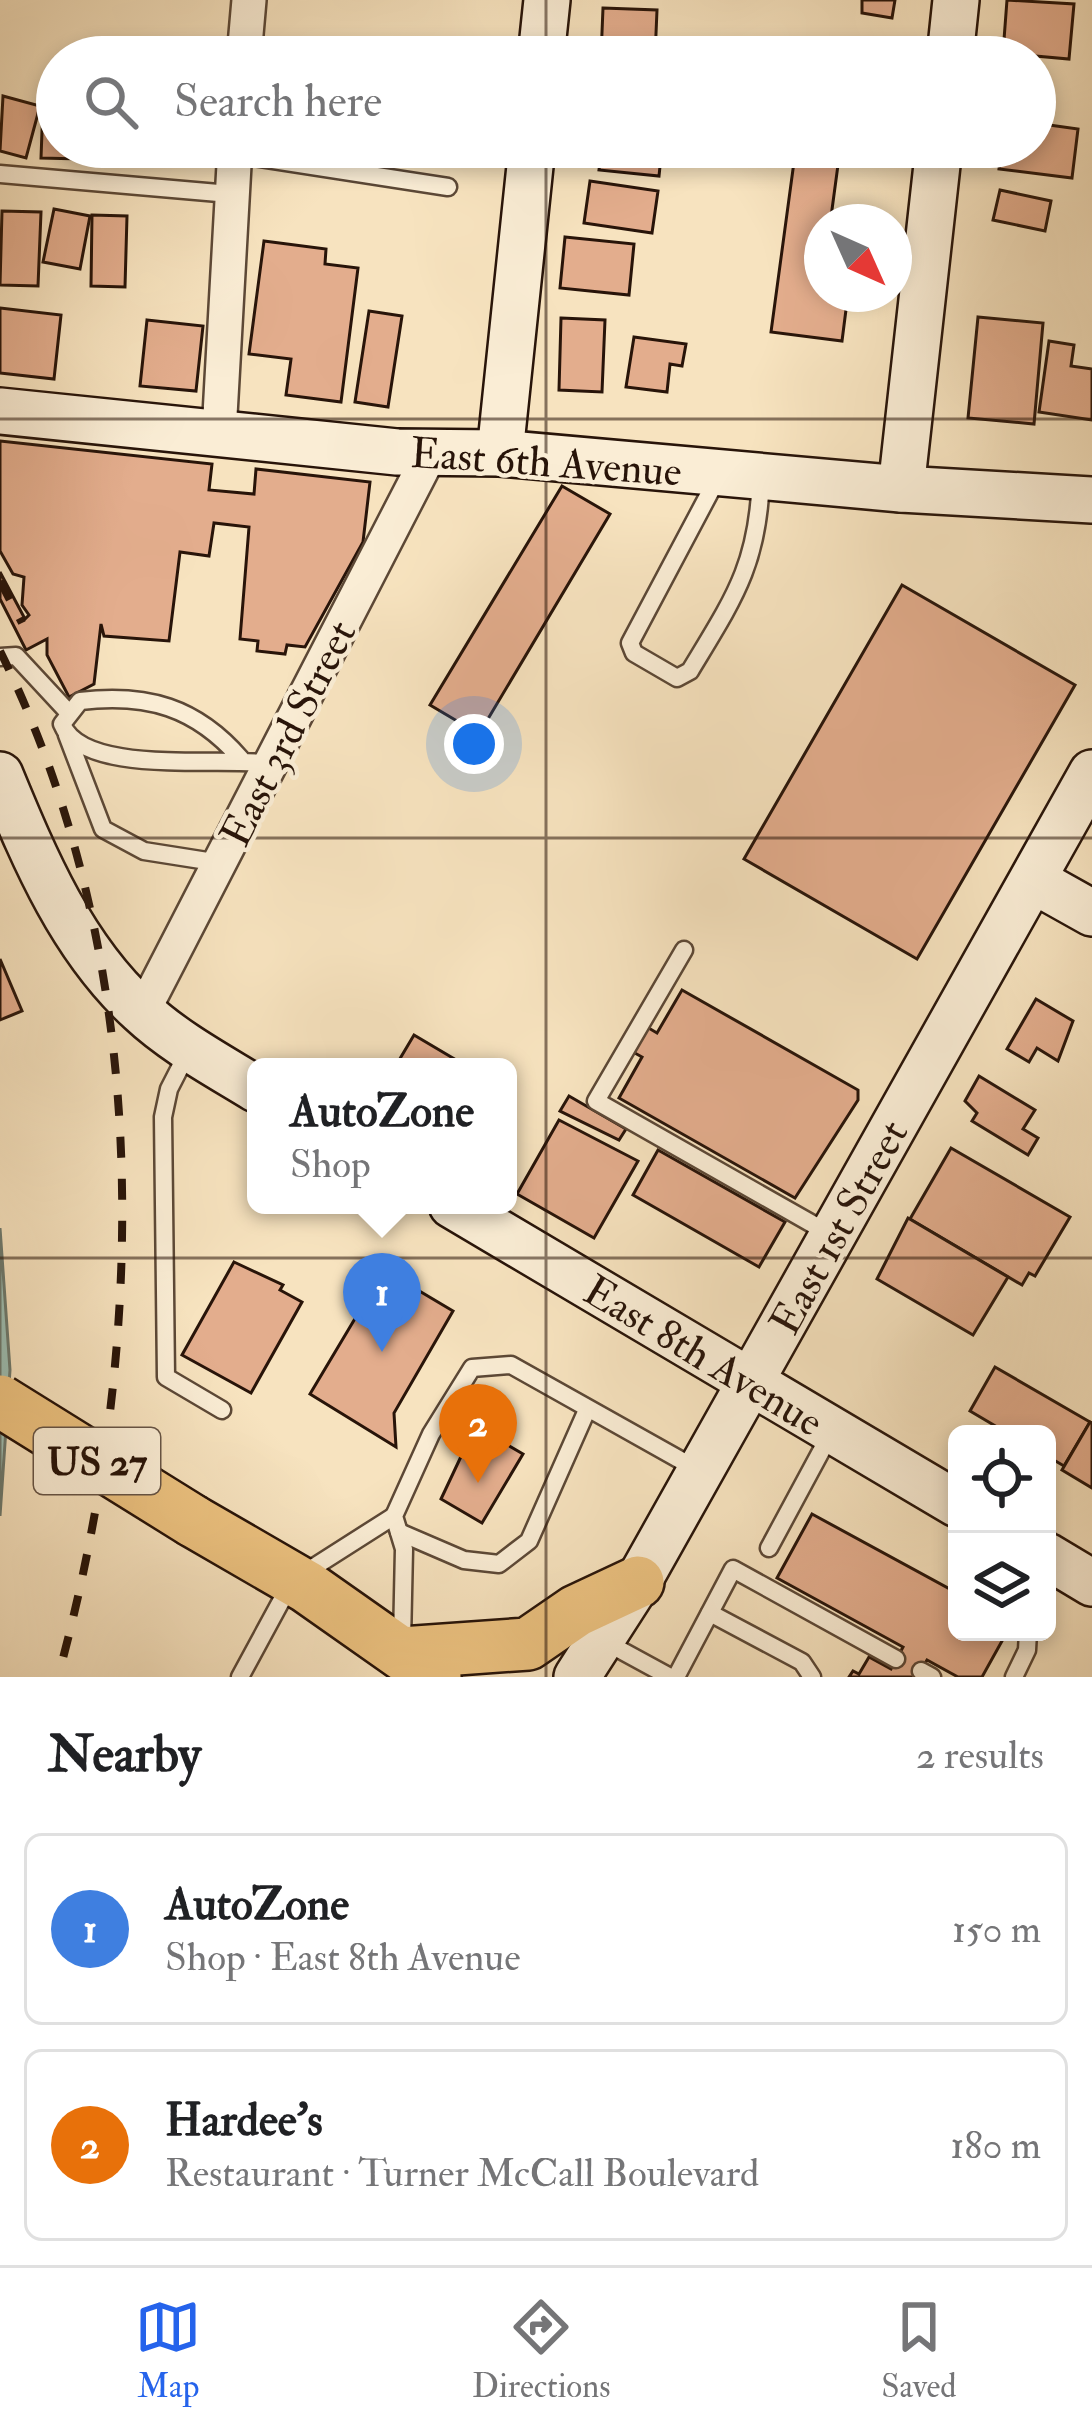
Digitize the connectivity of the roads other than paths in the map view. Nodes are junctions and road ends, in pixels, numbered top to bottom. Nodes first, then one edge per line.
1 (249, 0) edge
2 (547, 0) edge
3 (956, 0) edge
4 (246, 36) edge
5 (543, 36) edge
6 (952, 36) edge
7 (232, 168) edge
8 (338, 168) edge
9 (530, 168) edge
10 (937, 168) edge
11 (0, 174) edge
12 (448, 187) dead end
13 (230, 194) junction
14 (0, 411) edge
15 (219, 433) junction
16 (431, 452) junction
17 (500, 453) junction
18 (741, 474) junction
19 (901, 489) junction
20 (1092, 500) edge
21 (0, 657) edge
22 (68, 712) junction
23 (67, 735) junction
24 (257, 761) junction
25 (1092, 773) edge
26 (0, 775) edge
27 (220, 863) junction
28 (1033, 880) junction
29 (1092, 913) edge
30 (684, 950) dead end
31 (142, 1012) junction
32 (190, 1048) junction
33 (247, 1083) edge
34 (467, 1214) edge
35 (833, 1236) junction
36 (751, 1383) junction
37 (0, 1401) edge
38 (222, 1410) dead end
39 (587, 1410) junction
40 (833, 1431) junction
41 (701, 1471) junction
42 (948, 1502) edge
43 (396, 1524) junction
44 (769, 1548) dead end
45 (1056, 1561) edge
46 (292, 1581) junction
47 (638, 1582) junction
48 (1092, 1583) edge
49 (710, 1613) junction
50 (1027, 1641) edge
51 (590, 1658) edge
52 (896, 1659) dead end
53 (419, 1665) edge
54 (240, 1677) edge
55 (673, 1677) edge
56 (812, 1677) edge
57 (1014, 1677) edge

1 - 4 street
2 - 5 street
3 - 6 street
7 - 13 street
8 - 12 lane
9 - 17 street
10 - 19 street
11 - 13 lane
13 - 15 street
14 - 15 street, East 6th Avenue
15 - 16 street, East 6th Avenue
16 - 17 street, East 6th Avenue
16 - 24 street, East 3rd Street
17 - 18 street, East 6th Avenue
18 - 18 lane
18 - 19 street, East 6th Avenue
19 - 20 street, East 6th Avenue
21 - 22 lane
22 - 23 lane
22 - 24 lane
23 - 24 lane
23 - 27 lane
24 - 27 street, East 3rd Street
25 - 28 street, East 1st Street
26 - 31 street
27 - 31 street, East 3rd Street
28 - 29 street
28 - 35 street, East 1st Street
30 - 35 lane
31 - 32 street
32 - 33 street
32 - 38 lane
34 - 36 street, East 8th Avenue
35 - 36 street, East 1st Street
36 - 40 street, East 8th Avenue
36 - 41 street, East 1st Street
37 - 46 main road, US 27, bridge
39 - 41 lane
39 - 43 lane
39 - 43 lane
40 - 42 street, East 8th Avenue
40 - 44 lane
41 - 47 street, East 1st Street
43 - 46 lane
43 - 53 lane
45 - 48 street
46 - 53 main road, US 27
46 - 54 lane
47 - 51 street, East 1st Street
47 - 53 main road
49 - 52 lane
49 - 55 lane
49 - 56 lane
50 - 57 lane
51 - 55 lane

